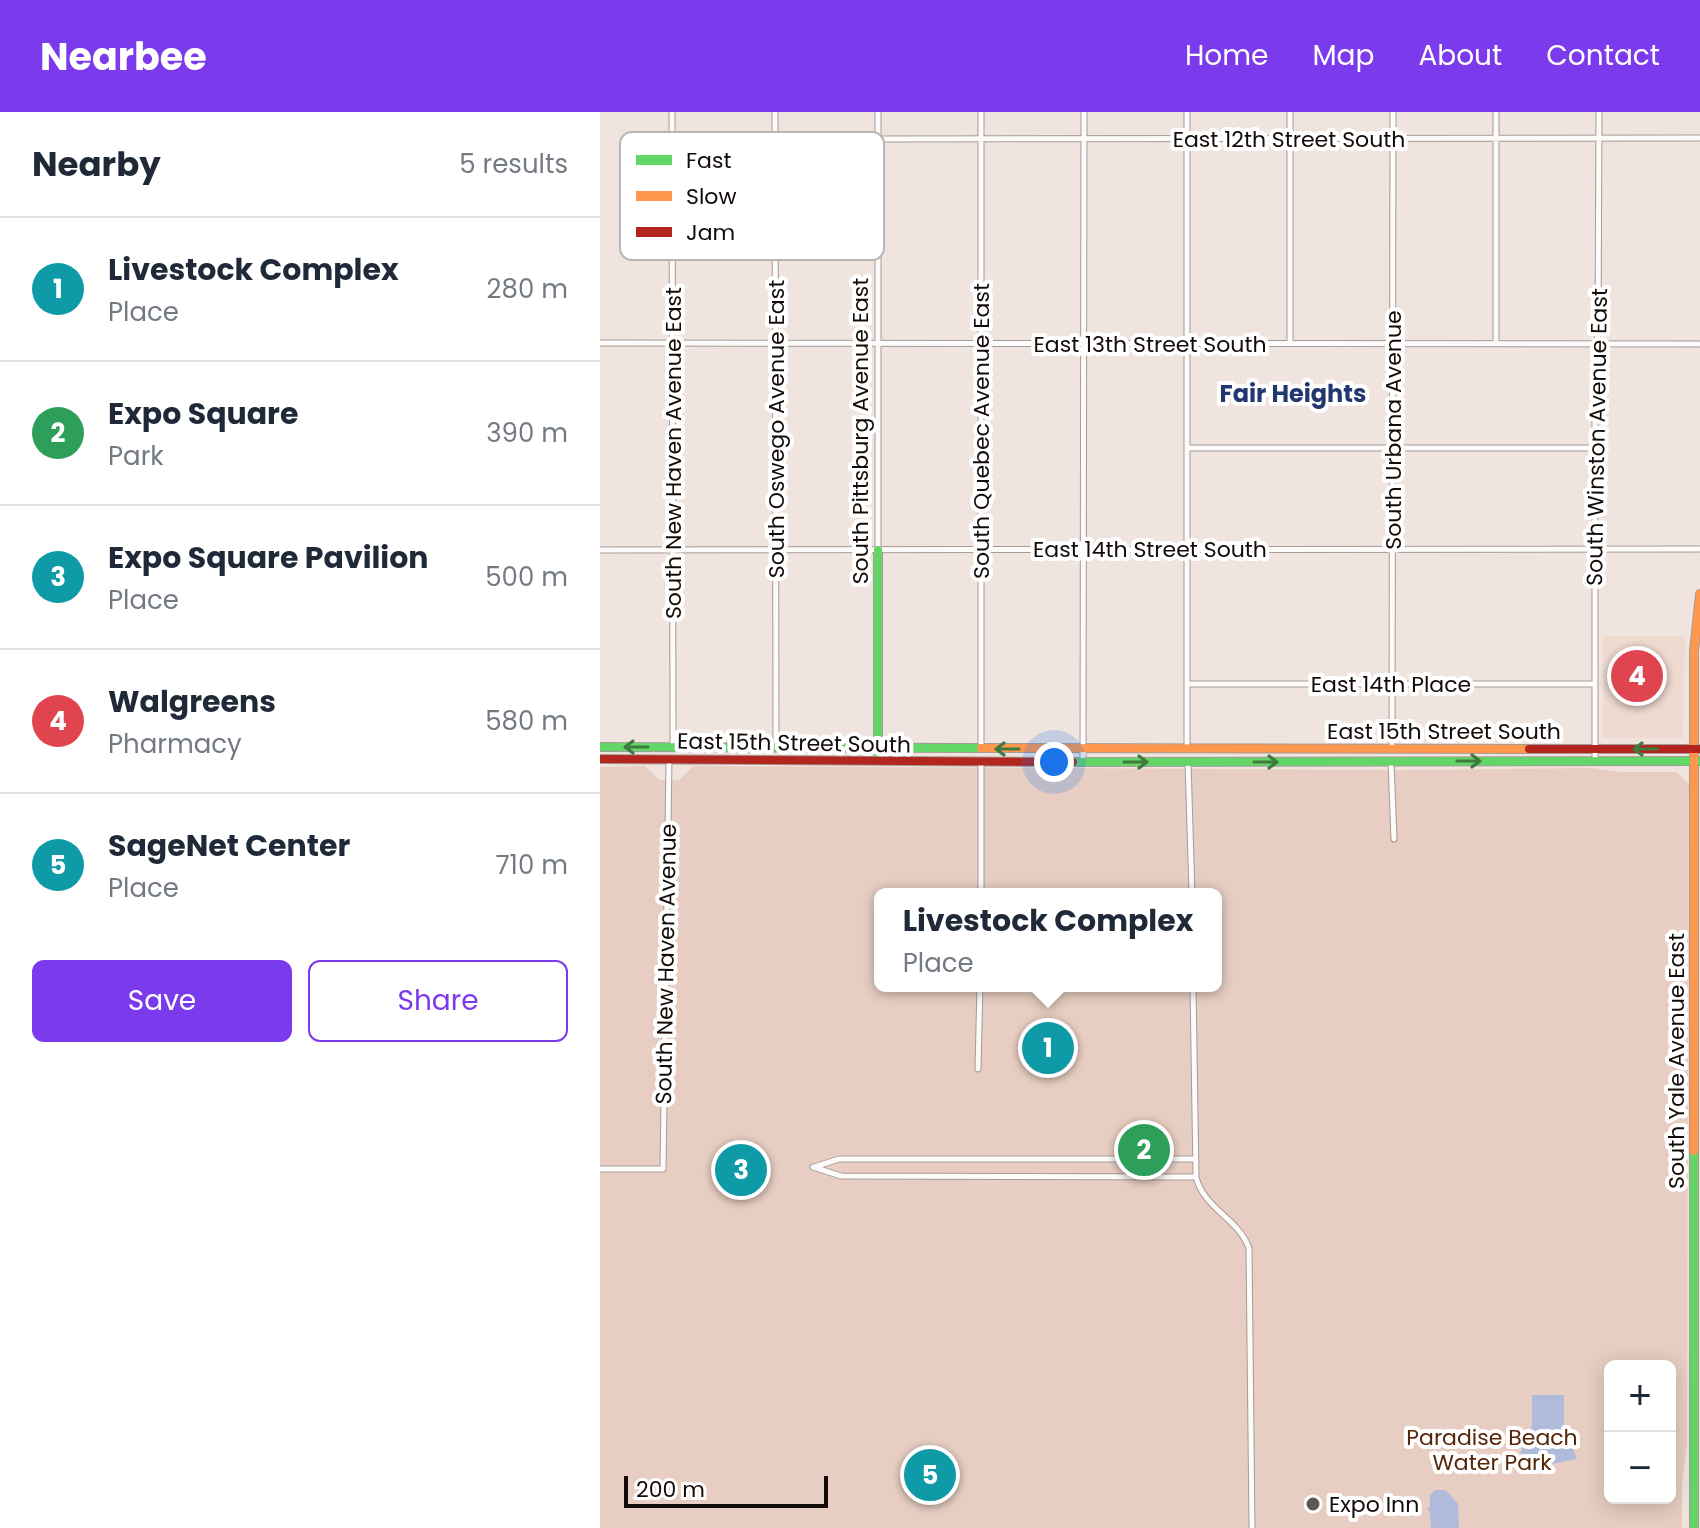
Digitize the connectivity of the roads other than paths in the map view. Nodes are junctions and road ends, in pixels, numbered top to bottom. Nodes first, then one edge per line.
1 (672, 112) edge
2 (775, 112) edge
3 (981, 112) edge
4 (1084, 112) edge
5 (1187, 112) edge
6 (1290, 112) edge
7 (1393, 112) edge
8 (1496, 112) edge
9 (1599, 112) edge
10 (672, 132) edge
11 (775, 132) edge
12 (1084, 138) junction
13 (1393, 138) junction
14 (1700, 138) edge
15 (884, 139) edge
16 (981, 139) junction
17 (1187, 139) junction
18 (1290, 139) junction
19 (1496, 139) junction
20 (1599, 139) junction
21 (673, 260) edge
22 (776, 260) edge
23 (878, 260) edge
24 (600, 343) edge
25 (673, 343) junction
26 (1290, 343) junction
27 (1496, 343) junction
28 (776, 344) junction
29 (878, 344) junction
30 (982, 344) junction
31 (1084, 344) junction
32 (1188, 344) junction
33 (1393, 344) junction
34 (1597, 344) junction
35 (1700, 344) edge
36 (1187, 448) junction
37 (1393, 448) junction
38 (1595, 448) junction
39 (1083, 549) junction
40 (1187, 549) junction
41 (1595, 549) junction
42 (1700, 549) edge
43 (600, 550) edge
44 (673, 550) junction
45 (775, 550) junction
46 (878, 550) junction
47 (981, 550) junction
48 (1393, 550) junction
49 (1700, 594) edge
50 (1697, 651) edge
51 (1187, 684) junction
52 (1393, 684) junction
53 (1595, 684) junction
54 (600, 747) edge
55 (673, 747) junction
56 (776, 747) junction
57 (1595, 748) junction
58 (878, 749) junction
59 (981, 749) junction
60 (1084, 749) junction
61 (1187, 749) junction
62 (1392, 749) junction
63 (1697, 749) edge
64 (600, 759) edge
65 (669, 759) junction
66 (776, 759) junction
67 (1391, 761) junction
68 (1595, 761) junction
69 (1697, 761) edge
70 (877, 762) junction
71 (981, 762) junction
72 (1083, 762) junction
73 (1188, 762) junction
74 (1394, 839) dead end
75 (981, 888) edge
76 (1192, 888) edge
77 (1697, 919) edge
78 (980, 992) edge
79 (1193, 992) edge
80 (978, 1069) dead end
81 (1697, 1074) edge
82 (1195, 1159) junction
83 (1697, 1165) edge
84 (600, 1169) edge
85 (1196, 1177) junction
86 (1697, 1235) edge
87 (1697, 1327) edge
88 (1252, 1528) edge
89 (1694, 1528) edge

1 - 10 street, South New Haven Avenue East
2 - 11 street, South Oswego Avenue East
3 - 16 street, South Quebec Avenue East
4 - 12 street
5 - 17 street
6 - 18 street
7 - 13 street, South Urbana Avenue
8 - 19 street
9 - 20 street, South Winston Avenue East
12 - 16 street, East 12th Street South
12 - 17 street, East 12th Street South
12 - 31 street
13 - 18 street, East 12th Street South
13 - 19 street, East 12th Street South
13 - 33 street, South Urbana Avenue
14 - 20 street, East 12th Street South
15 - 16 street, East 12th Street South
16 - 30 street, South Quebec Avenue East
17 - 18 street, East 12th Street South
17 - 32 street
18 - 26 street
19 - 20 street, East 12th Street South
19 - 27 street
20 - 34 street, South Winston Avenue East
21 - 25 street, South New Haven Avenue East
22 - 28 street, South Oswego Avenue East
23 - 29 street, South Pittsburg Avenue East
24 - 25 street, East 13th Street South
25 - 28 street, East 13th Street South
25 - 44 street, South New Haven Avenue East
26 - 32 street, East 13th Street South
26 - 33 street, East 13th Street South
27 - 33 street, East 13th Street South
27 - 34 street, East 13th Street South
28 - 29 street, East 13th Street South
28 - 45 street, South Oswego Avenue East
29 - 30 street, East 13th Street South
29 - 46 street, South Pittsburg Avenue East
30 - 31 street, East 13th Street South
30 - 47 street, South Quebec Avenue East
31 - 32 street, East 13th Street South
31 - 39 street
32 - 36 street
33 - 37 street, South Urbana Avenue
34 - 35 street, East 13th Street South
34 - 38 street, South Winston Avenue East
36 - 37 street
36 - 40 street
37 - 38 street
37 - 48 street, South Urbana Avenue
38 - 41 street, South Winston Avenue East
39 - 40 street, East 14th Street South
39 - 47 street, East 14th Street South
39 - 60 street
40 - 48 street, East 14th Street South
40 - 51 street
41 - 42 street, East 14th Street South
41 - 48 street, East 14th Street South
41 - 53 street, South Winston Avenue East
43 - 44 street, East 14th Street South
44 - 45 street, East 14th Street South
44 - 55 street, South New Haven Avenue East
45 - 46 street, East 14th Street South
45 - 56 street, South Oswego Avenue East
46 - 47 street, East 14th Street South
46 - 58 main road, South Pittsburg Avenue East
47 - 59 street, South Quebec Avenue East
48 - 52 street, South Urbana Avenue
49 - 50 main road, South Yale Avenue East
50 - 63 main road, South Yale Avenue East
51 - 52 street, East 14th Place
51 - 61 street
52 - 53 street, East 14th Place
52 - 62 street, South Urbana Avenue
53 - 57 street, South Winston Avenue East
55 -> 54 main road, East 15th Street South
55 - 56 main road, East 15th Street South
55 - 65 main road
56 - 58 main road, East 15th Street South
56 - 66 main road
57 - 62 main road, East 15th Street South
63 -> 57 main road, East 15th Street South
57 - 68 street, South Winston Avenue East
58 - 59 main road, East 15th Street South
58 - 70 main road, South Pittsburg Avenue East
60 -> 59 main road, East 15th Street South
59 - 71 main road
60 - 61 main road, East 15th Street South
60 - 72 street
61 - 62 main road, East 15th Street South
61 - 73 main road
62 - 67 main road
63 - 69 main road, South Yale Avenue East
64 - 65 main road, East 15th Street South
65 - 66 main road, East 15th Street South
65 - 84 street, South New Haven Avenue
66 - 70 main road, East 15th Street South
67 -> 68 main road, East 15th Street South
73 -> 67 main road, East 15th Street South
67 - 74 street
68 - 69 main road, East 15th Street South
69 - 77 main road, South Yale Avenue East
70 - 71 main road, East 15th Street South
71 - 72 main road, East 15th Street South
71 - 75 street
72 -> 73 main road, East 15th Street South
73 - 76 street
77 - 81 main road, South Yale Avenue East
78 - 80 street
79 - 82 street
81 - 83 main road, South Yale Avenue East
82 - 85 street
82 - 85 street
83 - 86 main road, South Yale Avenue East
85 - 88 street
86 - 87 main road, South Yale Avenue East
87 - 89 main road, South Yale Avenue East

